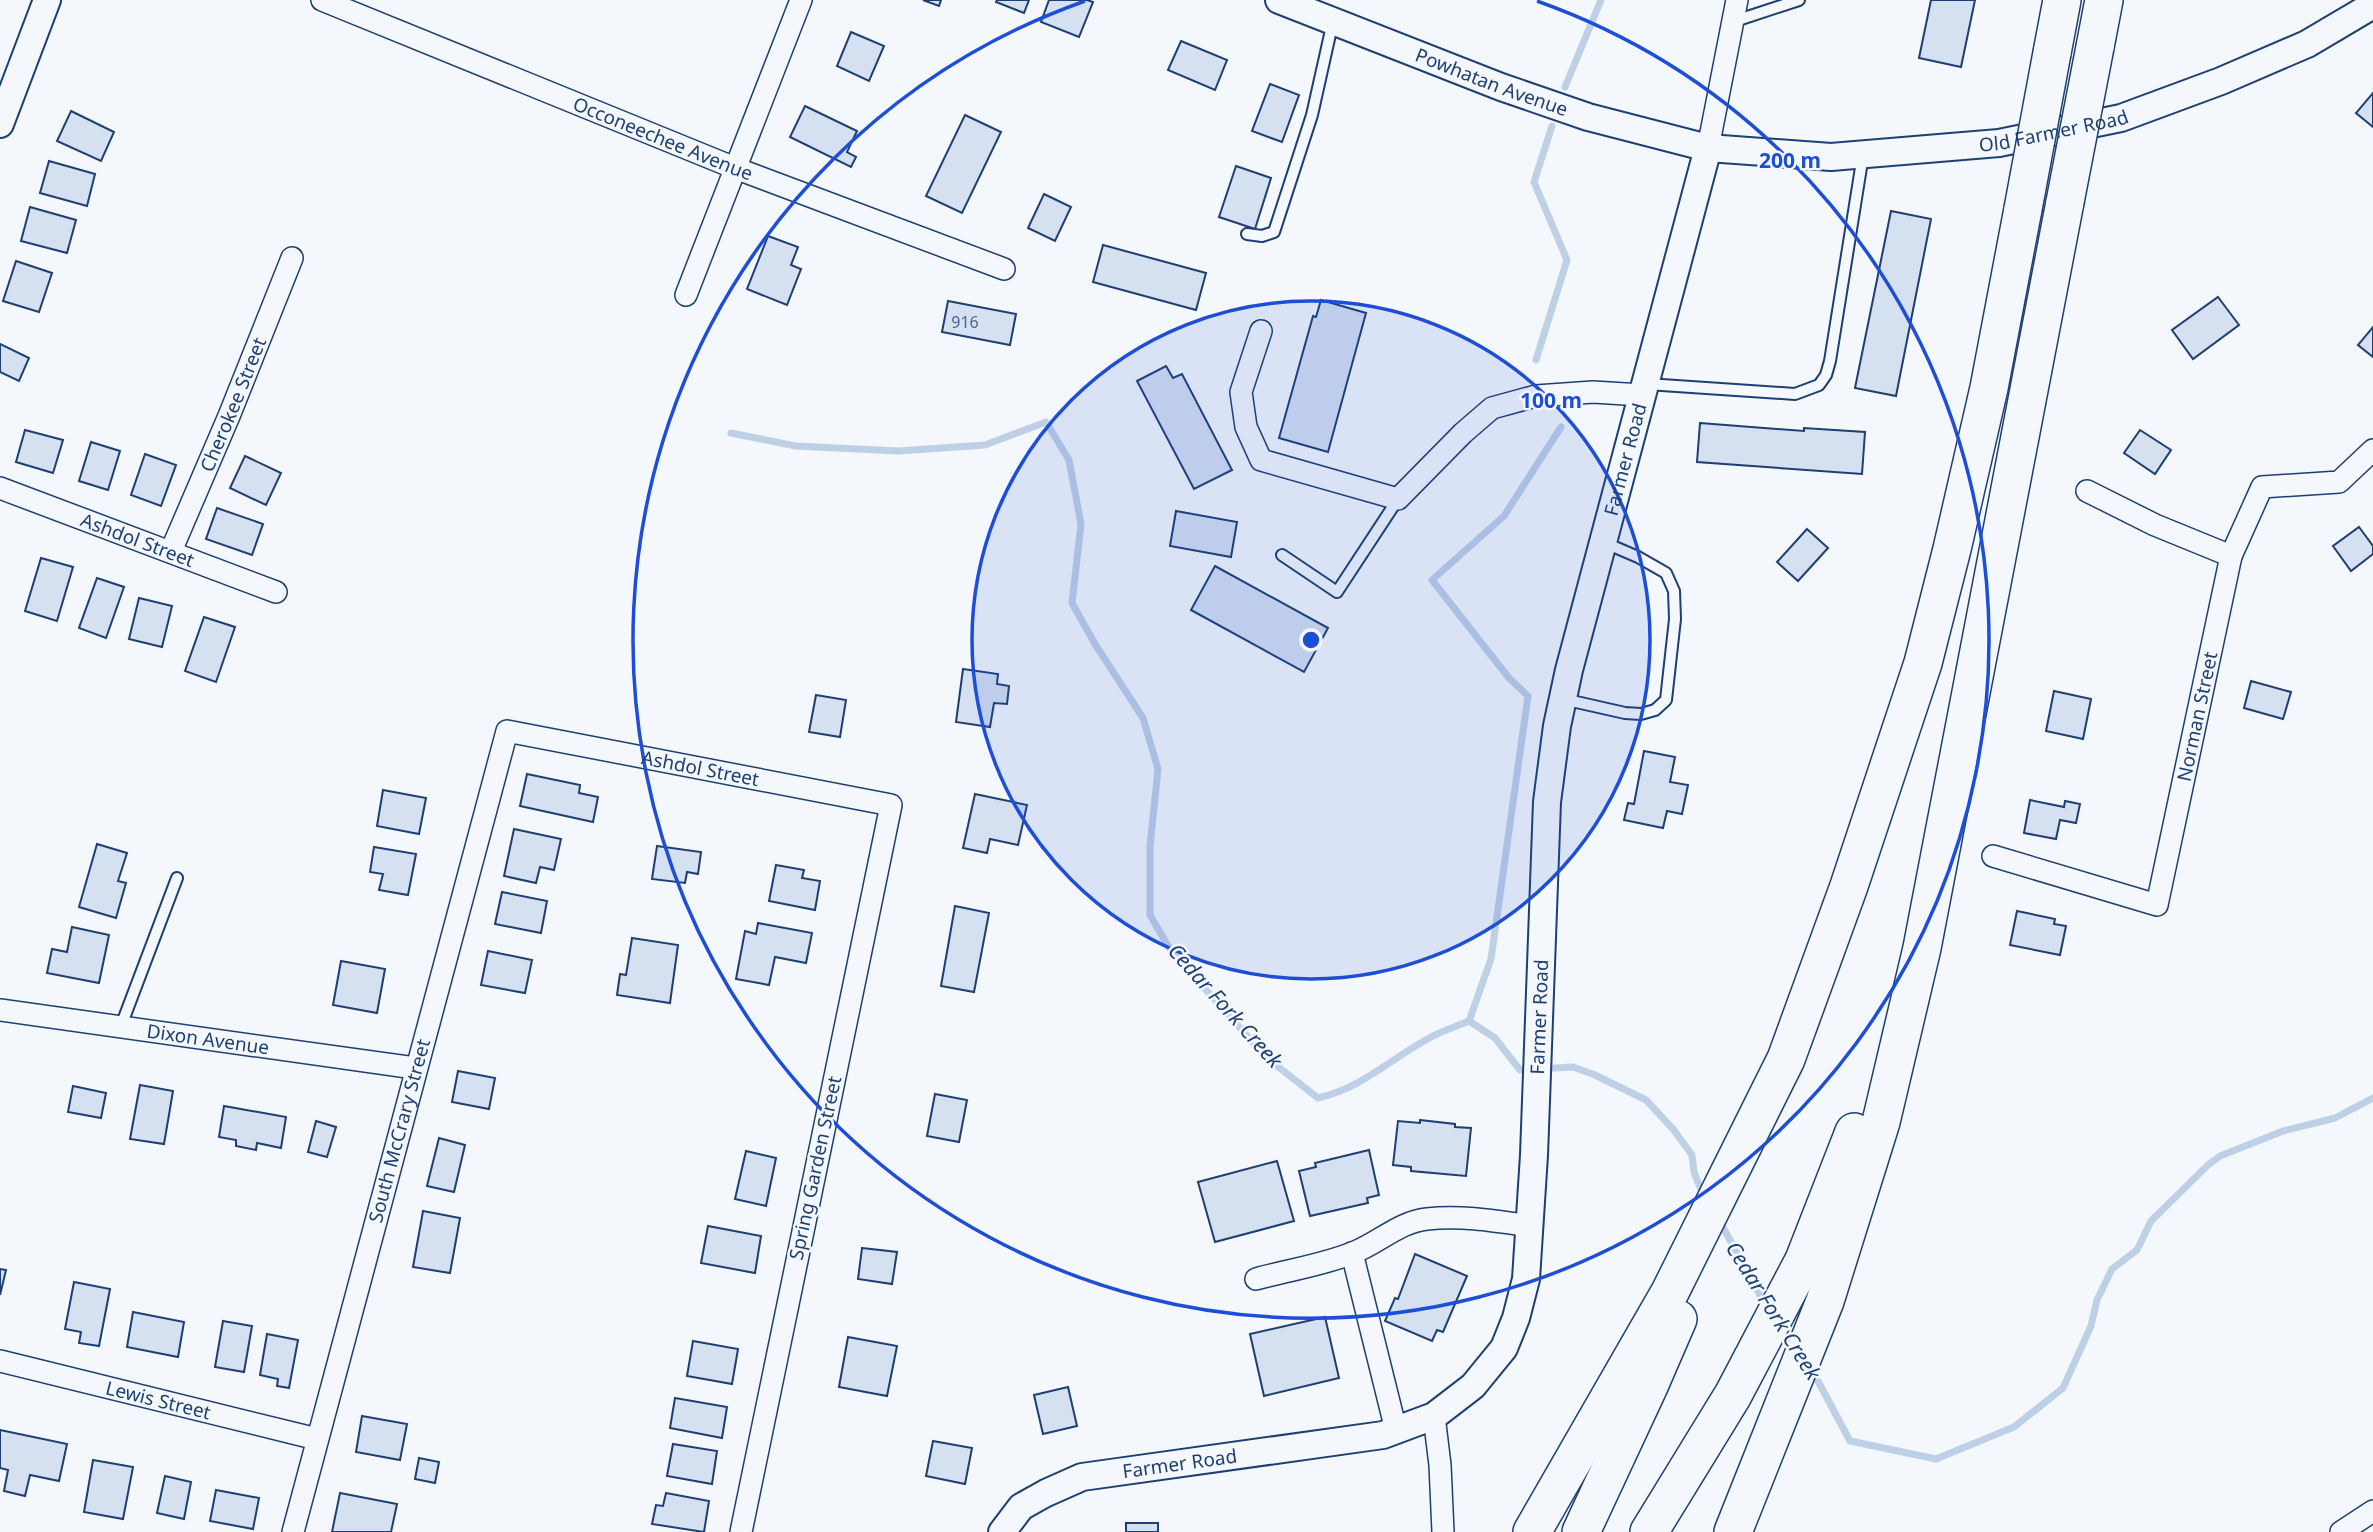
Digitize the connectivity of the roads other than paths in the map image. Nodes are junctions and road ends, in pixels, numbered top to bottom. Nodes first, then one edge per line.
1 (47, 0) edge
2 (322, 0) edge
3 (801, 0) edge
4 (1279, 0) edge
5 (1737, 0) edge
6 (1799, 0) edge
7 (2062, 0) edge
8 (2104, 0) edge
9 (2373, 5) edge
10 (1333, 21) junction
11 (1732, 22) junction
12 (0, 124) edge
13 (1708, 148) junction
14 (1863, 155) junction
15 (735, 168) junction
16 (1247, 234) dead end
17 (292, 258) dead end
18 (1004, 269) dead end
19 (686, 295) dead end
20 (1261, 331) dead end
21 (1644, 390) junction
22 (2373, 450) edge
23 (0, 488) edge
24 (2087, 491) dead end
25 (1398, 499) junction
26 (1603, 542) junction
27 (171, 551) junction
28 (1282, 555) dead end
29 (2231, 556) junction
30 (276, 592) dead end
31 (1563, 699) junction
32 (507, 731) joint
33 (891, 805) joint
34 (1993, 856) dead end
35 (177, 878) dead end
36 (1922, 948) junction
37 (0, 1010) edge
38 (121, 1026) junction
39 (1786, 1059) junction
40 (415, 1068) junction
41 (1530, 1226) junction
42 (1352, 1254) junction
43 (1256, 1279) dead end
44 (0, 1361) edge
45 (1434, 1416) junction
46 (1396, 1430) junction
47 (317, 1439) junction
48 (2373, 1511) edge
49 (293, 1532) edge
50 (741, 1532) edge
51 (1002, 1532) edge
52 (1443, 1532) edge
53 (1532, 1532) edge
54 (1581, 1532) edge
55 (1649, 1532) edge
56 (1733, 1532) edge
57 (2341, 1532) edge

1 - 12 street
2 - 15 street, Occoneechee Avenue
3 - 15 street
4 - 10 street, Powhatan Avenue
5 - 11 street
6 - 11 lane
7 - 39 highway, bridge
8 - 36 highway, bridge
9 - 14 street, Old Farmer Road
10 - 13 street, Powhatan Avenue
10 - 16 lane
11 - 13 street
13 - 14 street, Old Farmer Road
13 - 21 street, Farmer Road
14 - 21 lane
15 - 18 street, Occoneechee Avenue
15 - 19 street
17 - 27 street, Cherokee Street
20 - 25 street
21 - 25 street
21 - 26 street, Farmer Road
22 - 29 street, Norman Street
23 - 27 street, Ashdol Street
24 - 29 street
25 - 28 lane
26 - 31 street, Farmer Road
26 - 31 lane
27 - 30 street, Ashdol Street
29 - 34 street, Norman Street
31 - 41 street, Farmer Road
32 - 33 street, Ashdol Street
32 - 40 street, South McCrary Street
33 - 50 street, Spring Garden Street
35 - 38 lane
36 - 55 highway
36 - 56 highway
37 - 38 street, Dixon Avenue
38 - 40 street, Dixon Avenue
39 - 53 highway
39 - 54 highway
40 - 47 street, South McCrary Street
41 - 42 street
41 - 45 street, Farmer Road
42 - 43 street
42 - 46 street
44 - 47 street, Lewis Street
45 - 46 street, Farmer Road
45 - 52 street
46 - 51 street, Farmer Road
47 - 49 street, South McCrary Street
48 - 57 street

